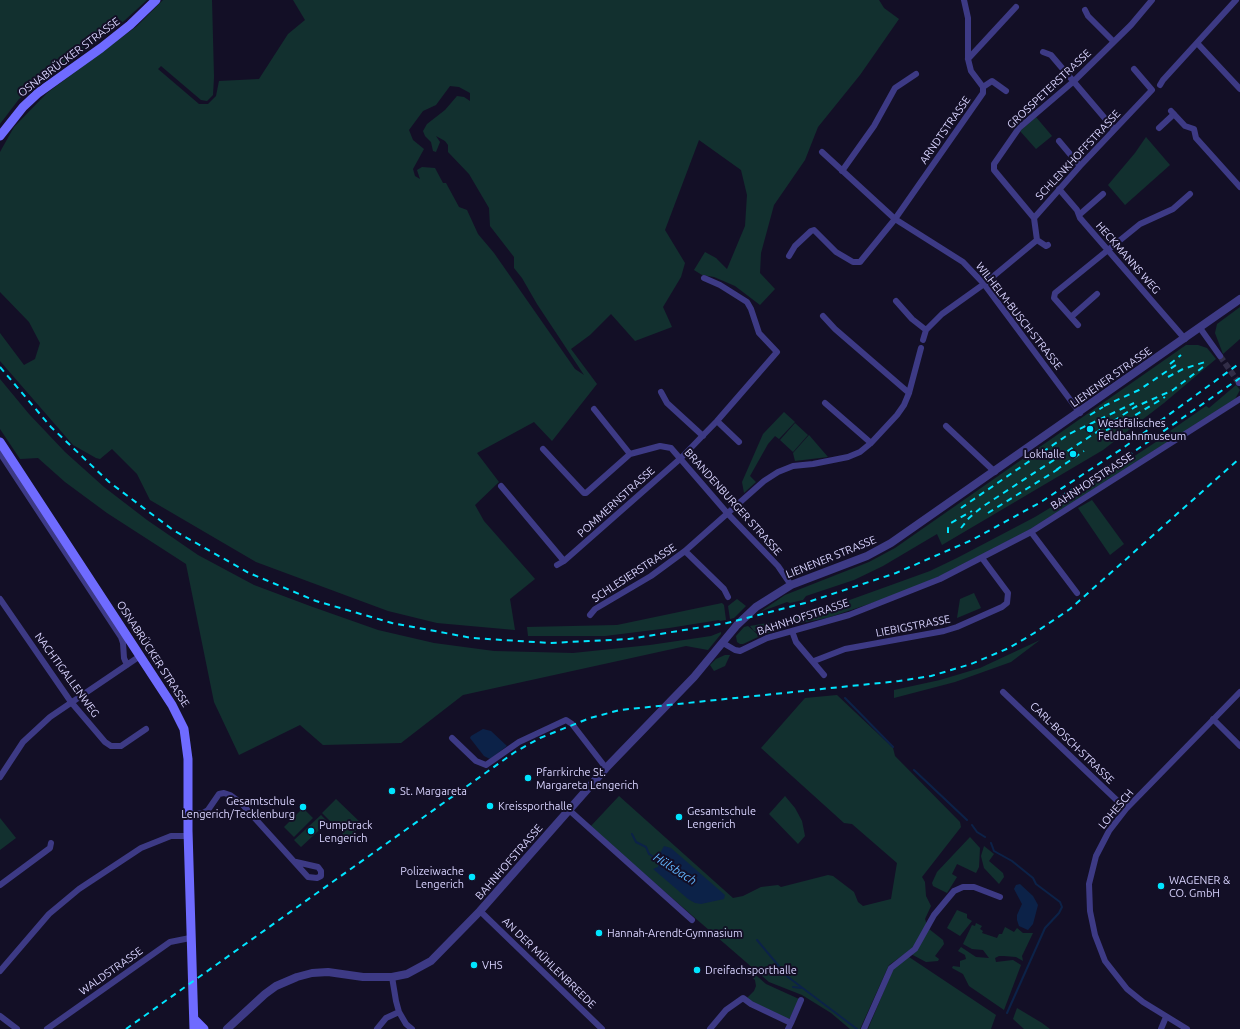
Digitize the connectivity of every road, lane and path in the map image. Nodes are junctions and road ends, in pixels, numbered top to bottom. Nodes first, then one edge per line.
1 (156, 0) edge
2 (964, 0) edge
3 (1152, 0) edge
4 (1236, 0) edge
5 (1016, 7) dead end
6 (1085, 10) dead end
7 (1113, 41) junction
8 (1198, 44) junction
9 (1043, 52) dead end
10 (968, 59) junction
11 (1134, 69) dead end
12 (916, 74) dead end
13 (1074, 81) junction
14 (1160, 85) dead end
15 (983, 87) junction
16 (1240, 89) edge
17 (1006, 91) dead end
18 (1159, 128) dead end
19 (1114, 129) junction
20 (0, 136) edge
21 (1059, 141) dead end
22 (822, 152) dead end
23 (1080, 166) junction
24 (842, 171) junction
25 (1240, 187) edge
26 (1059, 189) junction
27 (1103, 194) dead end
28 (1190, 194) dead end
29 (1079, 215) junction
30 (1034, 218) junction
31 (895, 219) junction
32 (1037, 240) junction
33 (1048, 244) dead end
34 (1108, 250) junction
35 (790, 256) dead end
36 (704, 278) dead end
37 (984, 284) junction
38 (1096, 294) dead end
39 (1240, 299) edge
40 (896, 301) dead end
41 (824, 316) dead end
42 (1071, 317) junction
43 (1078, 325) dead end
44 (1200, 328) junction
45 (926, 330) junction
46 (1185, 339) junction
47 (923, 340) dead end
48 (921, 348) dead end
49 (1220, 356) tunnel mouth
50 (661, 392) dead end
51 (909, 393) junction
52 (1240, 399) edge
53 (825, 403) dead end
54 (594, 409) dead end
55 (1080, 413) junction
56 (717, 421) junction
57 (946, 426) dead end
58 (703, 436) junction
59 (0, 442) edge
60 (739, 442) dead end
61 (871, 443) junction
62 (543, 449) dead end
63 (0, 453) edge
64 (630, 454) junction
65 (681, 458) junction
66 (995, 472) junction
67 (500, 486) dead end
68 (728, 514) junction
69 (1031, 532) junction
70 (685, 551) junction
71 (982, 558) junction
72 (564, 561) junction
73 (557, 565) dead end
74 (791, 585) junction
75 (1077, 593) dead end
76 (728, 597) dead end
77 (0, 599) edge
78 (590, 615) dead end
79 (792, 631) junction
80 (722, 643) junction
81 (140, 656) junction
82 (814, 661) junction
83 (127, 665) junction
84 (824, 675) dead end
85 (1003, 692) dead end
86 (1240, 692) edge
87 (71, 702) junction
88 (1213, 719) junction
89 (146, 729) dead end
90 (452, 738) dead end
91 (1240, 746) edge
92 (606, 768) junction
93 (0, 777) edge
94 (1126, 809) junction
95 (569, 810) junction
96 (187, 814) junction
97 (188, 836) junction
98 (51, 842) dead end
99 (296, 862) dead end
100 (0, 885) edge
101 (1000, 897) dead end
102 (480, 912) junction
103 (692, 920) dead end
104 (190, 938) junction
105 (0, 971) edge
106 (392, 977) junction
107 (801, 1000) dead end
108 (399, 1012) junction
109 (1166, 1016) junction
110 (0, 1017) edge
111 (194, 1019) junction
112 (789, 1026) edge
113 (17, 1029) edge
114 (47, 1029) edge
115 (194, 1029) edge
116 (204, 1029) edge
117 (227, 1029) edge
118 (377, 1029) edge
119 (412, 1029) edge
120 (602, 1029) edge
121 (710, 1029) edge
122 (864, 1029) edge
123 (1161, 1029) edge
124 (1187, 1029) edge

1 - 20 main road, OSNABRÜCKER STRASSE
2 - 10 street
3 - 7 street, GROSSPETERSTRASSE
4 - 8 street
5 - 10 street
6 - 7 street
7 - 13 street, GROSSPETERSTRASSE
8 - 14 street
8 - 16 street
9 - 13 street
10 - 15 street
11 - 19 street, SCHLENKHOFFSTRASSE
12 - 24 street
13 - 19 street
13 - 30 street, GROSSPETERSTRASSE
15 - 17 street
15 - 31 street, ARNDTSTRASSE
18 - 25 street
19 - 23 street, SCHLENKHOFFSTRASSE
21 - 23 street
22 - 24 street, WILHELM-BUSCH-STRASSE
23 - 26 street, SCHLENKHOFFSTRASSE
24 - 31 street, WILHELM-BUSCH-STRASSE
26 - 29 street, HECKMANNS WEG
26 - 30 street, SCHLENKHOFFSTRASSE
27 - 29 street
28 - 34 street
29 - 34 street, HECKMANNS WEG
30 - 32 street
31 - 35 street, ARNDTSTRASSE
31 - 37 street, WILHELM-BUSCH-STRASSE
32 - 33 street
32 - 37 street
34 - 42 street
34 - 46 street, HECKMANNS WEG
36 - 56 street, POMMERNSTRASSE
37 - 45 street
37 - 55 street, WILHELM-BUSCH-STRASSE
38 - 42 street
39 - 44 street, LIENENER STRASSE
40 - 45 street
41 - 51 street
42 - 43 street
44 - 46 street, LIENENER STRASSE
44 - 49 street
45 - 47 street
46 - 55 street, LIENENER STRASSE
48 - 51 street, SCHLESIERSTRASSE
50 - 58 street
51 - 61 street, SCHLESIERSTRASSE
52 - 69 street, BAHNHOFSTRASSE
53 - 61 street
54 - 64 street
55 - 66 street, LIENENER STRASSE
56 - 58 street, POMMERNSTRASSE
56 - 60 street
57 - 66 street
58 - 65 street, POMMERNSTRASSE
59 - 81 main road, OSNABRÜCKER STRASSE
61 - 68 street, SCHLESIERSTRASSE
62 - 64 street, BRANDENBURGER STRASSE
63 - 83 street, OSNABRÜCKER STRASSE
64 - 65 street, BRANDENBURGER STRASSE
65 - 68 street, BRANDENBURGER STRASSE
65 - 72 street, POMMERNSTRASSE
66 - 74 street, LIENENER STRASSE
67 - 72 street
68 - 70 street, SCHLESIERSTRASSE
68 - 74 street, BRANDENBURGER STRASSE
69 - 71 street, BAHNHOFSTRASSE
69 - 75 street
70 - 76 street
70 - 78 street, SCHLESIERSTRASSE
71 - 79 street, BAHNHOFSTRASSE
71 - 82 street, LIEBIGSTRASSE
72 - 73 street, POMMERNSTRASSE
74 - 80 street, LIENENER STRASSE
77 - 87 street, NACHTIGALLENWEG
79 - 80 street, BAHNHOFSTRASSE
79 - 82 street
80 - 92 street, BAHNHOFSTRASSE
81 - 83 street
81 - 96 main road, OSNABRÜCKER STRASSE
82 - 84 street
83 - 87 street
85 - 94 street, CARL-BOSCH-STRASSE
86 - 88 street, LOHESCH
87 - 89 street, NACHTIGALLENWEG
87 - 93 street
88 - 91 street
88 - 94 street, LOHESCH
90 - 92 street
92 - 95 street, BAHNHOFSTRASSE
94 - 109 street, LOHESCH
95 - 102 street, BAHNHOFSTRASSE
95 - 103 street
96 - 97 main road, OSNABRÜCKER STRASSE
96 - 99 street
97 - 104 main road, OSNABRÜCKER STRASSE
97 - 105 street
98 - 100 street
101 - 122 street
102 - 106 street, BAHNHOFSTRASSE
102 - 120 street, AN DER MÜHLENBREEDE
104 - 111 main road, OSNABRÜCKER STRASSE
104 - 114 street, WALDSTRASSE
106 - 108 street
106 - 117 street, BAHNHOFSTRASSE
107 - 112 street
108 - 118 street
108 - 119 street
109 - 123 street
109 - 124 street, LOHESCH
110 - 113 street
111 - 115 main road, OSNABRÜCKER STRASSE
111 - 116 main road
112 - 121 street

